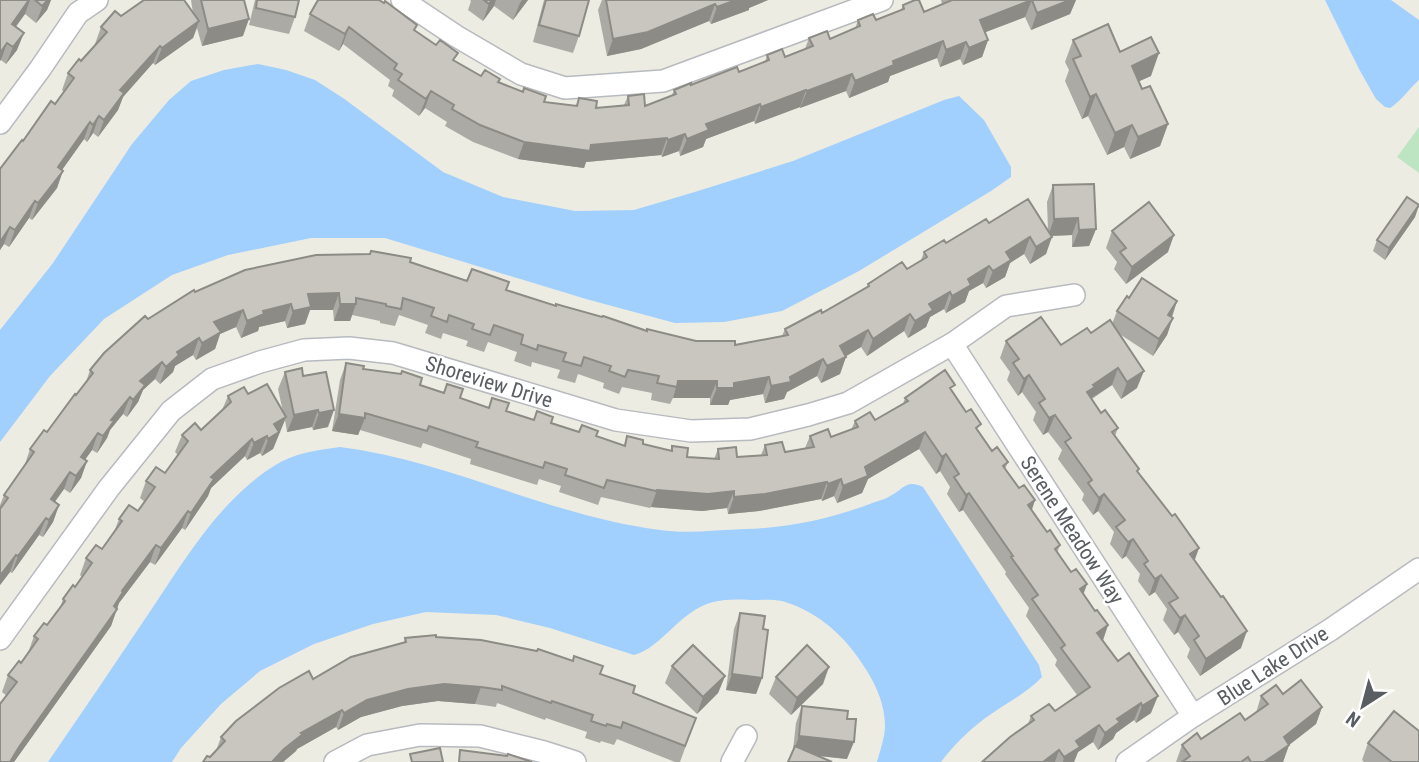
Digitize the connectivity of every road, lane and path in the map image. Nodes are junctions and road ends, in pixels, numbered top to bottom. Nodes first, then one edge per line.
1 (97, 0) edge
2 (402, 0) edge
3 (882, 0) edge
4 (0, 123) edge
5 (1074, 295) dead end
6 (952, 344) junction
7 (1419, 569) edge
8 (0, 639) edge
9 (1193, 716) junction
10 (746, 736) dead end
11 (335, 762) edge
12 (576, 762) edge
13 (732, 762) edge
14 (1127, 762) edge

1 - 4 street
2 - 3 street
5 - 6 street, Shoreview Drive
6 - 8 street, Shoreview Drive
6 - 9 street, Serene Meadow Way
7 - 9 street, Blue Lake Drive
9 - 14 street, Blue Lake Drive
10 - 13 street
11 - 12 street

